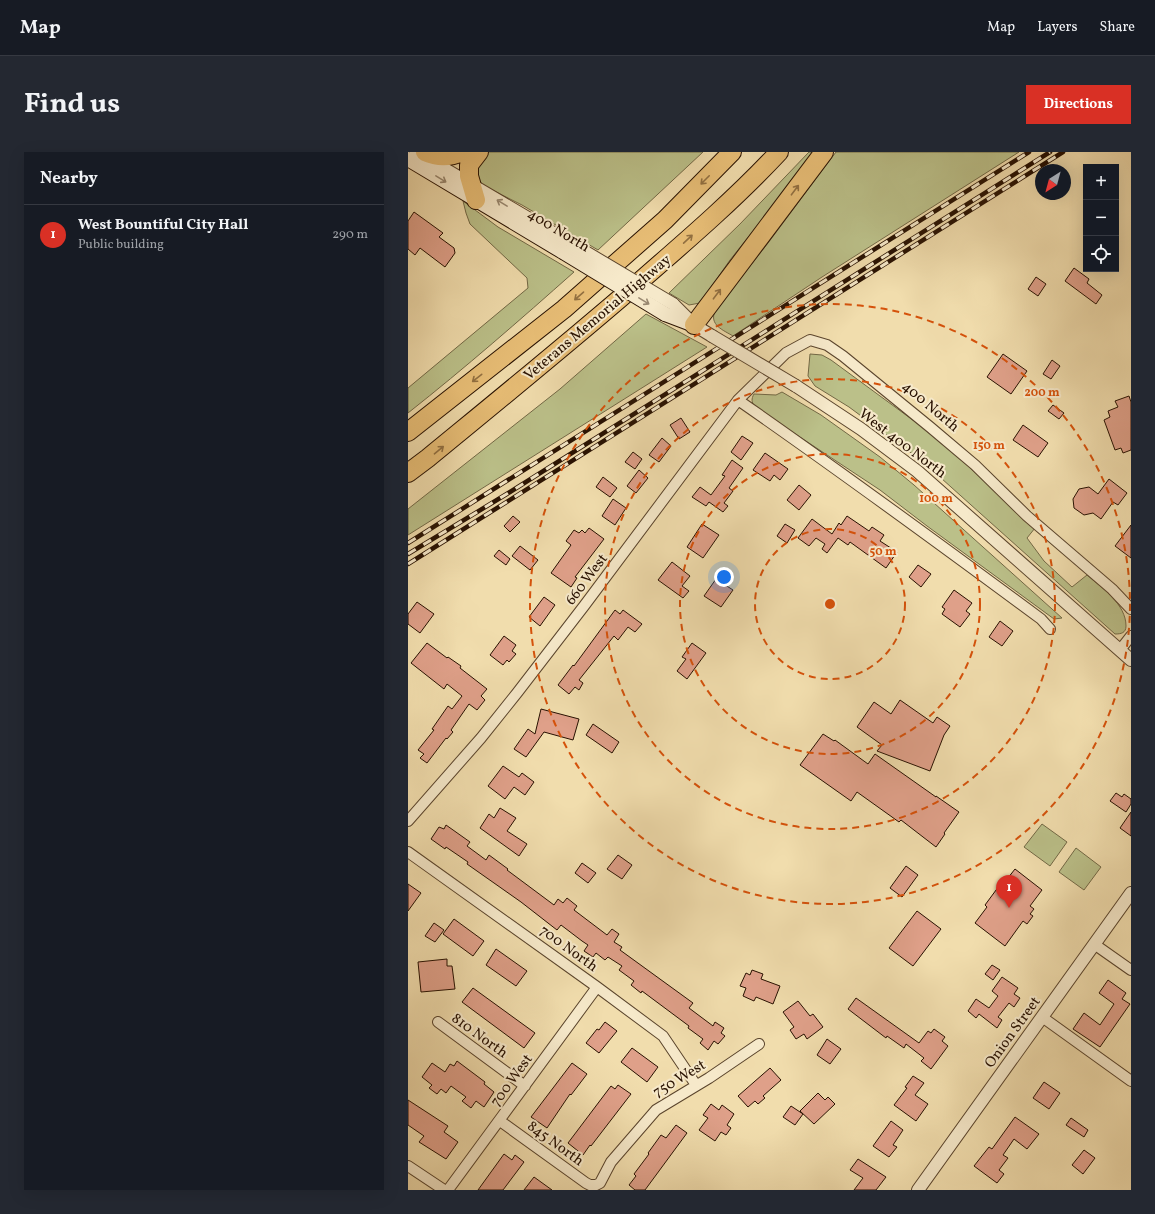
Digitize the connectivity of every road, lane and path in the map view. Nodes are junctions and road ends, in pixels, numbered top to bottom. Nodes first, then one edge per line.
1 (416, 152) edge
2 (425, 152) edge
3 (462, 152) edge
4 (479, 152) edge
5 (732, 152) edge
6 (779, 152) edge
7 (824, 152) edge
8 (408, 159) edge
9 (474, 192) junction
10 (694, 325) junction
11 (712, 336) joint
12 (786, 353) joint
13 (738, 400) junction
14 (408, 432) edge
15 (408, 473) edge
16 (1130, 606) edge
17 (1050, 630) dead end
18 (1131, 636) edge
19 (1120, 650) junction
20 (1131, 660) edge
21 (408, 821) edge
22 (408, 852) edge
23 (1131, 893) edge
24 (1094, 944) junction
25 (1131, 970) edge
26 (597, 987) junction
27 (1042, 1017) junction
28 (438, 1022) dead end
29 (759, 1044) dead end
30 (1131, 1081) edge
31 (696, 1085) junction
32 (525, 1086) junction
33 (500, 1121) junction
34 (408, 1166) edge
35 (596, 1185) joint
36 (444, 1190) edge
37 (448, 1190) edge
38 (918, 1190) edge

1 - 9 street, 400 North
2 - 3 highway
4 - 9 highway
5 -> 14 highway, Veterans Memorial Highway
15 -> 6 highway, Veterans Memorial Highway
10 -> 7 highway
8 -> 9 main road, 400 North
9 - 10 main road, 400 North, bridge
10 - 11 street, 400 North
11 - 19 street, West 400 North, bridge
12 - 13 street, 660 West
12 - 16 street, 400 North
13 - 17 street
13 - 21 street, 660 West
18 - 19 street
19 - 20 street, West 400 North
22 - 26 street, 700 North
23 - 24 street, Onion Street
24 - 25 street
24 - 27 street, Onion Street
26 - 31 street, 700 North
26 - 32 street, 700 West
27 - 30 street
27 - 38 street, Onion Street
28 - 32 street, 810 North
29 - 31 street, 750 West
31 - 35 street, 750 West
32 - 33 street, 700 West
33 - 35 street, 845 North
33 - 37 street, 700 West
34 - 36 street

